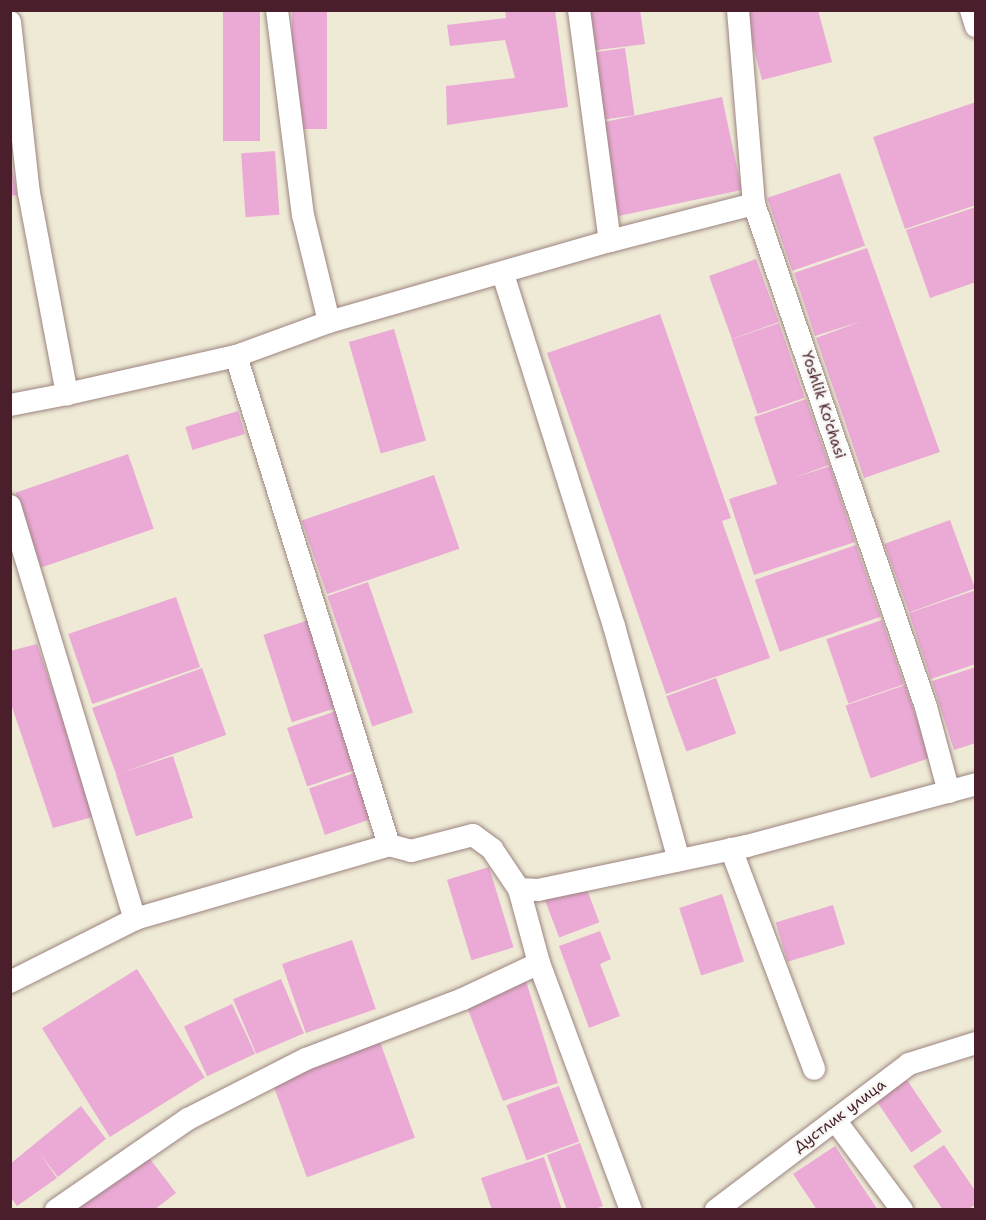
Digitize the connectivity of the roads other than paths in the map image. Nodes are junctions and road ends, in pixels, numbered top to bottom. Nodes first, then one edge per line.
1 (278, 10) edge
2 (579, 10) edge
3 (738, 10) edge
4 (972, 10) edge
5 (10, 22) edge
6 (975, 26) edge
7 (754, 204) junction
8 (610, 241) junction
9 (503, 274) junction
10 (329, 322) junction
11 (236, 356) junction
12 (67, 394) junction
13 (10, 405) edge
14 (10, 506) edge
15 (975, 783) edge
16 (949, 792) junction
17 (389, 845) junction
18 (731, 849) junction
19 (679, 860) junction
20 (519, 889) junction
21 (135, 919) junction
22 (539, 963) junction
23 (10, 982) edge
24 (975, 1043) edge
25 (814, 1069) dead end
26 (835, 1120) junction
27 (56, 1209) edge
28 (631, 1209) edge
29 (716, 1209) edge
30 (902, 1209) edge

1 - 10 street
2 - 8 street
3 - 7 street, Yoshlik Ko'chasi
4 - 6 street
5 - 12 street
7 - 8 street
7 - 16 street, Yoshlik Ko'chasi
8 - 9 street
9 - 10 street
9 - 19 street
10 - 11 street
11 - 12 street
11 - 17 street
12 - 13 street
14 - 21 street
15 - 16 street
16 - 18 street
17 - 20 street
17 - 21 street
18 - 19 street
18 - 25 street
19 - 20 street
20 - 22 street
21 - 23 street
22 - 27 street
22 - 28 street
24 - 26 street, Дустлик улица
26 - 29 street, Дустлик улица
26 - 30 street

